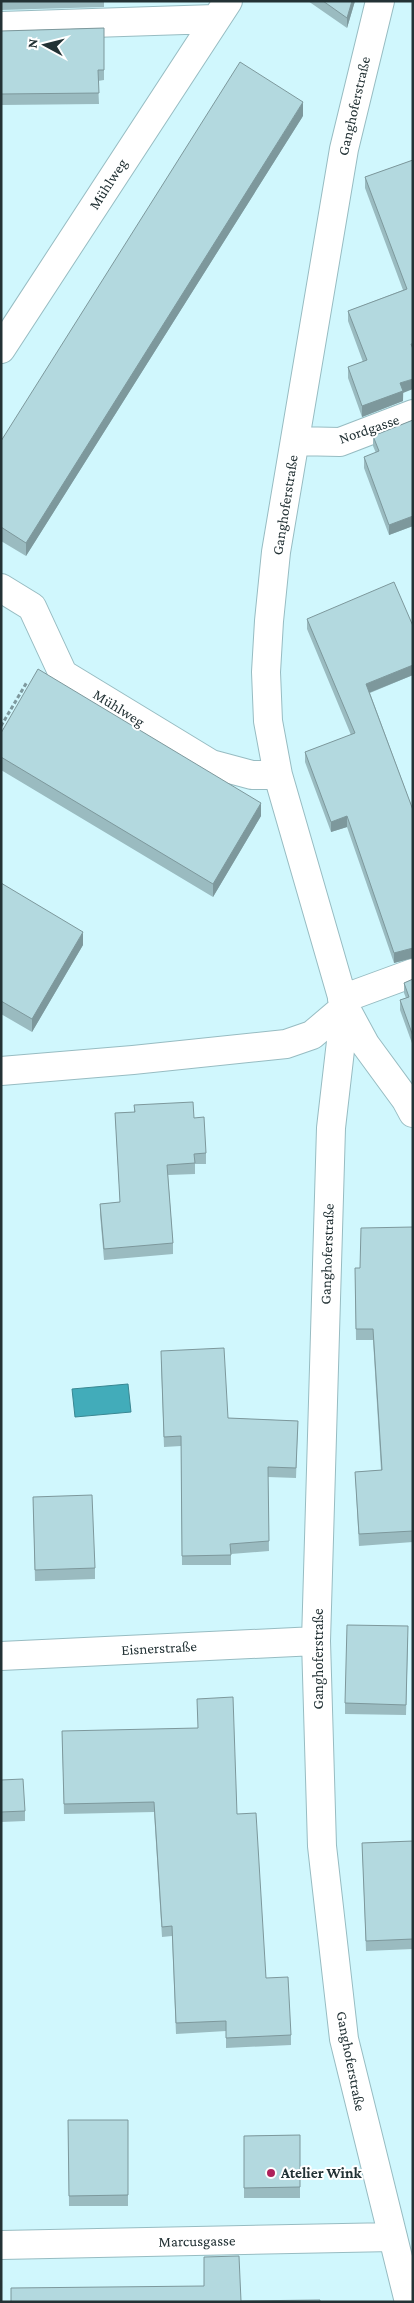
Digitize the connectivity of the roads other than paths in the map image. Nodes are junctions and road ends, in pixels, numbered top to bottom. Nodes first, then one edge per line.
1 (380, 1) edge
2 (221, 10) edge
3 (1, 26) edge
4 (1, 349) edge
5 (413, 414) edge
6 (295, 441) junction
7 (1, 588) edge
8 (278, 775) junction
9 (413, 973) edge
10 (344, 1003) junction
11 (1, 1071) edge
12 (413, 1113) edge
13 (316, 1641) junction
14 (1, 1656) edge
15 (393, 2237) junction
16 (1, 2245) edge
17 (409, 2302) edge

1 - 6 street, Ganghoferstraße
2 - 3 street, Mühlweg
2 - 4 street, Mühlweg
5 - 6 street, Nordgasse
6 - 8 street, Ganghoferstraße
7 - 8 street, Mühlweg
8 - 10 street, Ganghoferstraße
9 - 10 street
10 - 11 street
10 - 12 street
10 - 13 street, Ganghoferstraße
13 - 14 street, Eisnerstraße
13 - 15 street, Ganghoferstraße
15 - 16 street, Marcusgasse
15 - 17 street, Ganghoferstraße

